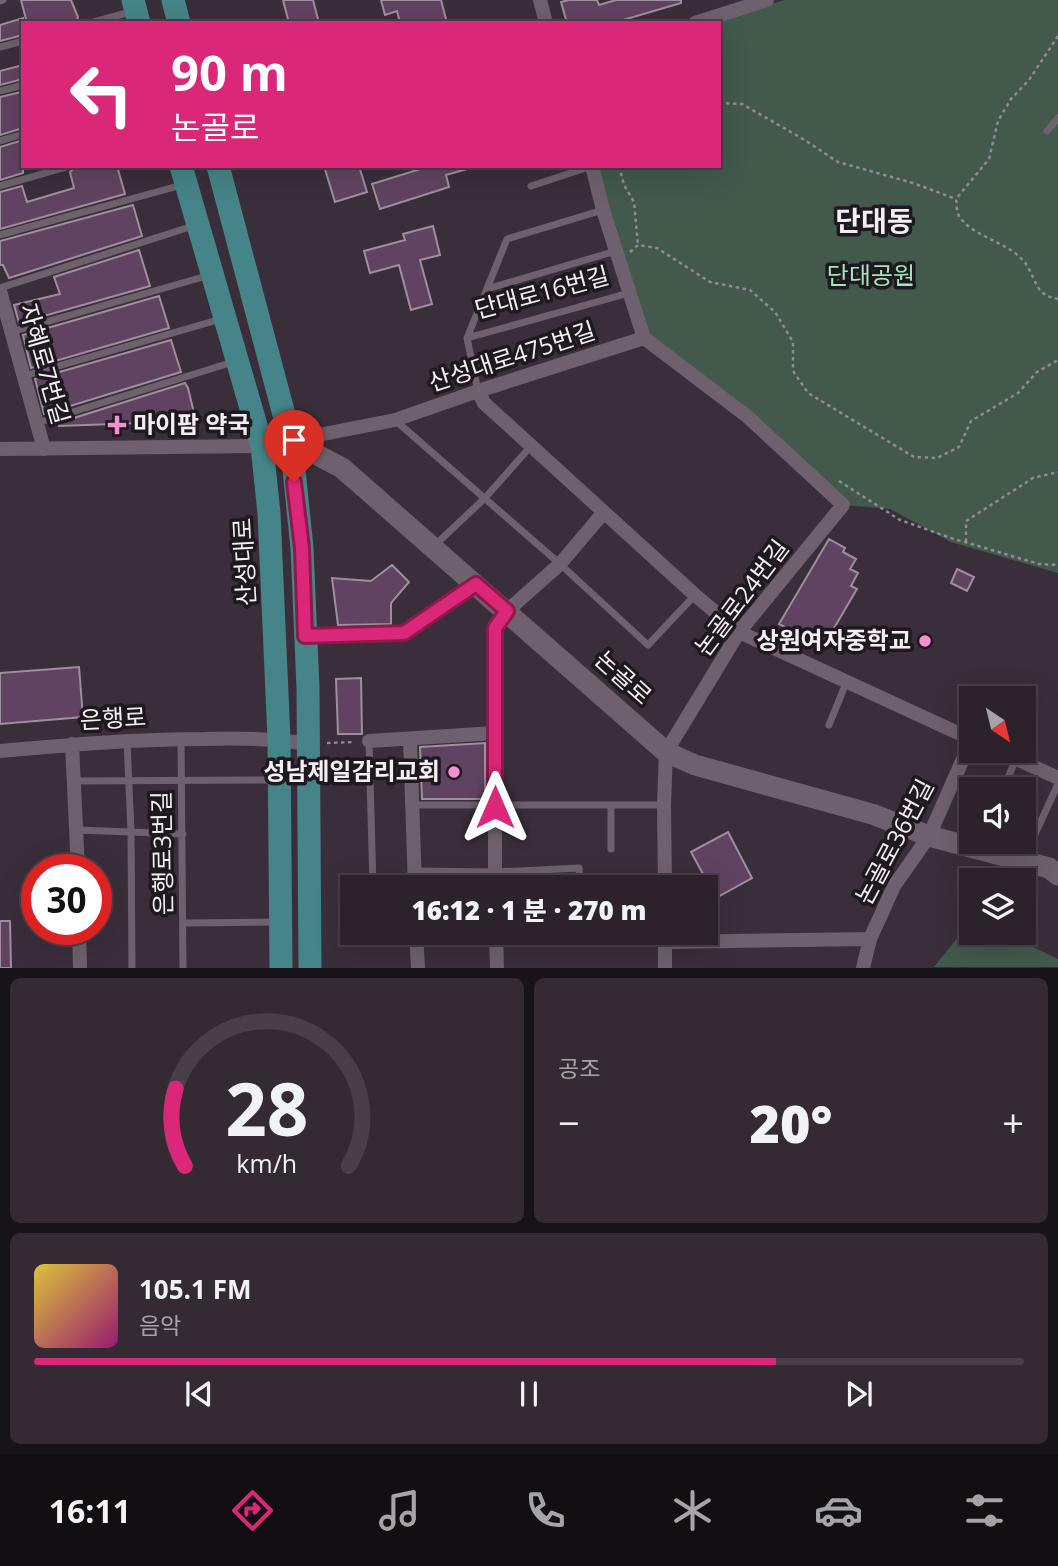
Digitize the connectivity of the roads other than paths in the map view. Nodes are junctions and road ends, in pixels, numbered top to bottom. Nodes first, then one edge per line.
1 (173, 0) edge
2 (540, 0) edge
3 (766, 0) edge
4 (136, 11) edge
5 (98, 21) edge
6 (178, 21) edge
7 (546, 21) edge
8 (701, 21) edge
9 (21, 42) edge
10 (0, 47) edge
11 (21, 86) edge
12 (0, 91) edge
13 (1058, 118) edge
14 (1048, 131) dead end
15 (21, 135) edge
16 (0, 141) edge
17 (63, 168) edge
18 (219, 168) edge
19 (586, 168) edge
20 (592, 168) edge
21 (183, 175) edge
22 (0, 186) edge
23 (531, 186) dead end
24 (603, 210) junction
25 (197, 224) junction
26 (0, 234) edge
27 (618, 256) junction
28 (211, 275) junction
29 (487, 289) junction
30 (0, 290) edge
31 (629, 293) junction
32 (226, 318) junction
33 (11, 332) junction
34 (467, 338) junction
35 (644, 338) junction
36 (237, 361) junction
37 (24, 376) junction
38 (478, 391) junction
39 (395, 420) junction
40 (37, 423) junction
41 (290, 441) junction
42 (262, 446) junction
43 (531, 446) junction
44 (0, 449) edge
45 (44, 449) junction
46 (484, 499) junction
47 (604, 512) junction
48 (434, 546) junction
49 (560, 564) junction
50 (476, 584) junction
51 (695, 595) junction
52 (507, 611) junction
53 (739, 632) junction
54 (305, 636) junction
55 (846, 683) junction
56 (829, 725) dead end
57 (495, 733) junction
58 (959, 734) edge
59 (181, 739) junction
60 (279, 739) junction
61 (410, 739) junction
62 (127, 741) junction
63 (369, 741) joint
64 (72, 744) junction
65 (306, 744) junction
66 (0, 751) edge
67 (666, 752) junction
68 (961, 763) edge
69 (1026, 763) edge
70 (1058, 778) edge
71 (280, 779) junction
72 (181, 780) junction
73 (75, 781) junction
74 (129, 781) junction
75 (1058, 784) edge
76 (411, 805) junction
77 (664, 805) junction
78 (611, 806) junction
79 (495, 807) junction
80 (77, 830) junction
81 (131, 831) junction
82 (183, 834) junction
83 (929, 836) junction
84 (959, 841) edge
85 (611, 849) dead end
86 (78, 854) edge
87 (1003, 854) edge
88 (1023, 862) junction
89 (415, 871) junction
90 (1058, 874) edge
91 (373, 875) edge
92 (415, 875) edge
93 (451, 875) edge
94 (495, 875) edge
95 (530, 875) edge
96 (579, 875) edge
97 (665, 875) edge
98 (281, 922) junction
99 (183, 923) junction
100 (718, 938) edge
101 (870, 939) junction
102 (79, 945) edge
103 (417, 945) edge
104 (496, 945) edge
105 (665, 945) edge
106 (80, 968) edge
107 (132, 968) edge
108 (183, 968) edge
109 (282, 968) edge
110 (310, 968) edge
111 (418, 968) edge
112 (497, 968) edge
113 (665, 968) edge
114 (863, 968) edge

1 - 6 main road
2 - 7 street
3 - 8 street
4 - 5 lane
9 - 10 lane
11 - 12 lane
13 - 14 lane
15 - 16 lane
17 - 22 lane
18 - 41 main road
19 - 23 lane, 단대로16번길
20 - 24 street, 단대로16번길
21 - 25 main road, 산성대로
21 - 26 lane
24 - 27 street, 단대로16번길
24 - 29 lane
25 - 28 main road, 산성대로
25 - 30 lane
27 - 29 lane, 단대로16번길
27 - 31 street, 단대로16번길
28 - 32 main road, 산성대로
28 - 33 lane
29 - 34 lane
30 - 33 street, 자혜로7번길
31 - 34 lane, 단대로16번길
31 - 35 street, 단대로16번길
32 - 36 main road, 산성대로
32 - 37 lane
33 - 37 street, 자혜로7번길
34 - 38 lane
35 - 38 street, 산성대로475번길
35 - 53 street, 논골로24번길
36 - 40 lane
36 - 42 main road, 산성대로
37 - 40 street, 자혜로7번길
38 - 39 street, 산성대로475번길
38 - 43 street
39 - 41 street, 산성대로475번길
39 - 46 lane
40 - 45 street, 자혜로7번길
41 - 42 street, 산성대로475번길
41 - 48 street, 논골로
41 - 54 main road
42 - 45 street, 산성대로475번길
42 - 60 main road, 산성대로
43 - 46 lane
43 - 47 street
44 - 45 street, 산성대로475번길
46 - 48 lane
46 - 49 lane
47 - 49 street
47 - 51 street
48 - 50 street, 논골로
49 - 51 lane
49 - 52 street
50 - 52 street, 논골로
50 - 54 street
51 - 53 street
52 - 57 street
52 - 67 street, 논골로
53 - 55 street
53 - 67 street, 논골로24번길
54 - 65 main road
55 - 56 lane
55 - 58 street
57 - 61 street
57 - 79 street
59 - 60 street, 은행로
59 - 62 street, 은행로
59 - 72 lane, 은행로3번길
60 - 65 street, 은행로
60 - 71 main road, 산성대로
61 - 63 street
61 - 76 street
62 - 64 street, 은행로
62 - 74 lane
63 - 91 lane
64 - 66 street, 은행로
64 - 73 street
65 - 110 main road
67 - 77 street, 논골로24번길
67 - 83 street, 논골로
68 - 83 street, 논골로36번길
69 - 70 street
71 - 72 lane
71 - 98 main road, 산성대로
72 - 74 lane
72 - 82 lane, 은행로3번길
73 - 74 lane
73 - 80 street
74 - 81 lane
75 - 88 lane
76 - 79 lane
76 - 89 street
77 - 78 lane
77 - 97 street, 논골로24번길
78 - 79 lane
78 - 85 lane
79 - 94 street
80 - 81 lane
80 - 86 street
81 - 82 lane
81 - 107 lane
82 - 99 lane, 은행로3번길
83 - 84 street, 논골로
83 - 101 street, 논골로36번길
87 - 88 street, 논골로
88 - 90 street, 논골로
89 - 92 street
89 - 93 lane
95 - 96 lane
98 - 99 lane
98 - 109 main road, 산성대로
99 - 108 lane, 은행로3번길
100 - 101 street
101 - 114 street, 논골로36번길
102 - 106 street
103 - 111 street
104 - 112 street
105 - 113 street

